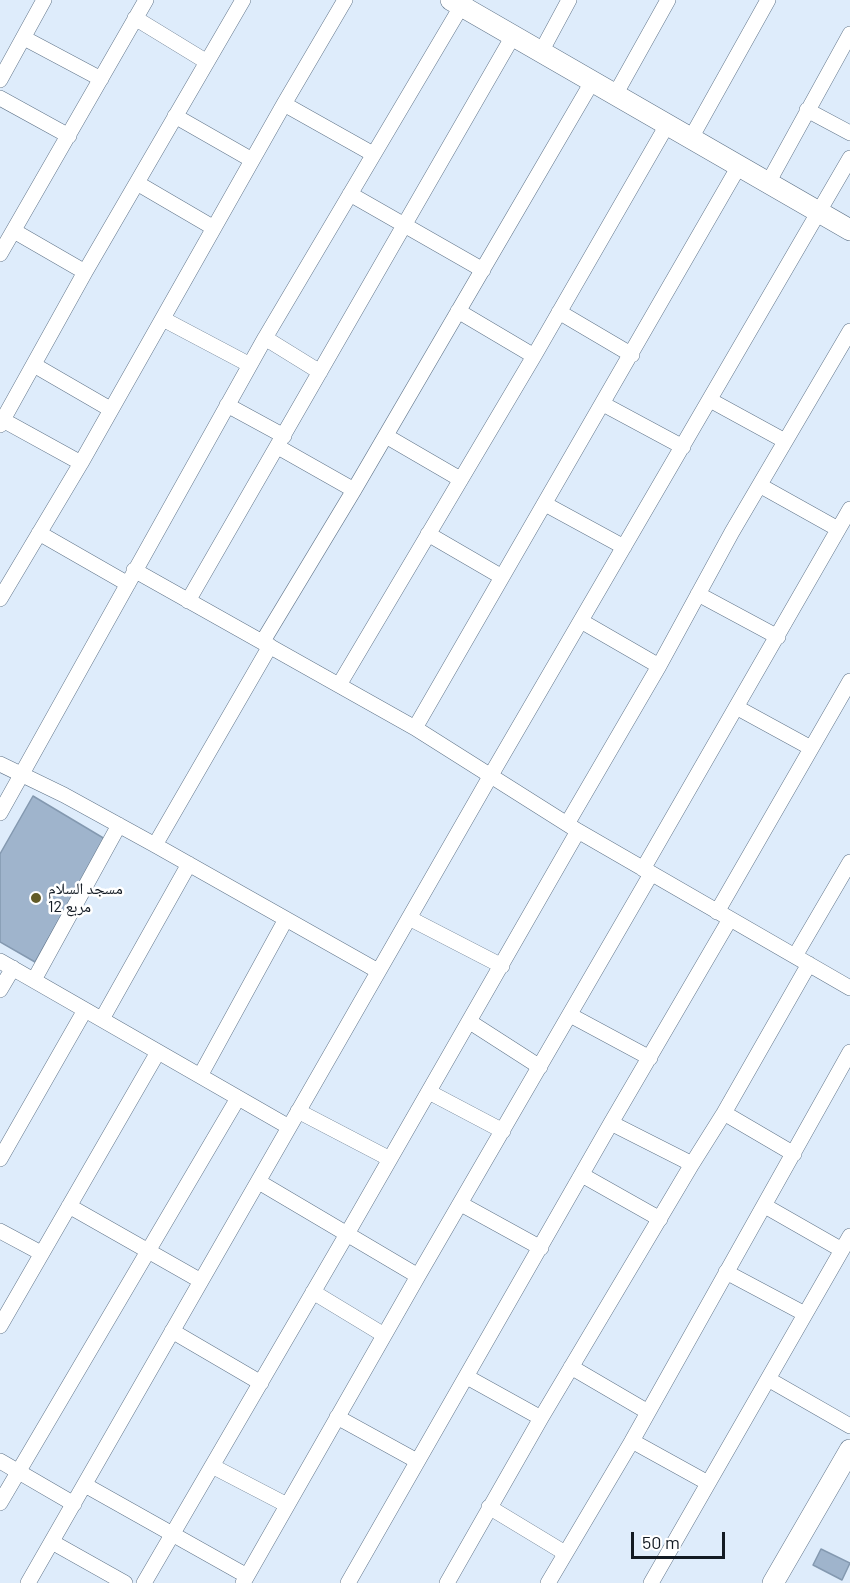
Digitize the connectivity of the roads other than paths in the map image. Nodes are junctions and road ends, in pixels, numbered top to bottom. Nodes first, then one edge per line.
1 (44, 0) edge
2 (146, 0) edge
3 (243, 0) edge
4 (345, 0) edge
5 (568, 0) edge
6 (668, 0) edge
7 (768, 0) edge
8 (459, 2) edge
9 (135, 18) junction
10 (850, 34) edge
11 (513, 36) junction
12 (24, 38) junction
13 (846, 51) edge
14 (541, 52) junction
15 (207, 62) junction
16 (102, 79) junction
17 (0, 80) edge
18 (592, 82) junction
19 (615, 95) junction
20 (0, 98) edge
21 (284, 104) junction
22 (807, 110) junction
23 (176, 116) junction
24 (667, 125) junction
25 (850, 133) edge
26 (69, 136) junction
27 (691, 138) junction
28 (373, 154) junction
29 (850, 158) edge
30 (252, 160) junction
31 (739, 166) junction
32 (137, 183) junction
33 (768, 183) junction
34 (351, 194) junction
35 (820, 213) junction
36 (405, 225) junction
37 (214, 228) junction
38 (850, 230) edge
39 (14, 231) junction
40 (0, 254) edge
41 (483, 270) junction
42 (85, 272) junction
43 (458, 311) junction
44 (559, 312) junction
45 (163, 319) junction
46 (850, 331) edge
47 (264, 338) junction
48 (632, 355) junction
49 (534, 356) junction
50 (34, 365) junction
51 (250, 365) junction
52 (320, 372) junction
53 (710, 400) junction
54 (603, 404) junction
55 (227, 405) junction
56 (111, 409) junction
57 (1, 422) edge
58 (386, 436) junction
59 (281, 441) junction
60 (785, 441) junction
61 (683, 447) junction
62 (81, 463) junction
63 (460, 479) junction
64 (761, 486) junction
65 (354, 490) junction
66 (545, 504) junction
67 (850, 509) edge
68 (838, 530) junction
69 (39, 533) junction
70 (428, 534) junction
71 (624, 547) junction
72 (131, 577) junction
73 (502, 577) junction
74 (698, 594) junction
75 (0, 599) edge
76 (188, 601) junction
77 (581, 621) junction
78 (778, 637) junction
79 (266, 644) junction
80 (659, 666) junction
81 (850, 681) edge
82 (339, 684) junction
83 (736, 707) junction
84 (415, 728) junction
85 (811, 748) junction
86 (0, 764) edge
87 (23, 774) junction
88 (491, 775) junction
89 (0, 813) edge
90 (119, 825) junction
91 (572, 828) junction
92 (155, 845) junction
93 (850, 862) edge
94 (189, 864) junction
95 (647, 872) junction
96 (724, 915) junction
97 (409, 918) junction
98 (286, 919) junction
99 (802, 960) junction
100 (6, 964) edge
101 (502, 966) junction
102 (378, 971) junction
103 (34, 980) junction
104 (850, 988) edge
105 (0, 990) edge
106 (85, 1010) junction
107 (570, 1015) junction
108 (102, 1019) junction
109 (470, 1022) junction
110 (158, 1052) junction
111 (850, 1052) edge
112 (650, 1058) junction
113 (540, 1067) junction
114 (200, 1076) junction
115 (429, 1092) junction
116 (238, 1098) junction
117 (298, 1111) junction
118 (724, 1113) junction
119 (611, 1123) junction
120 (289, 1127) junction
121 (503, 1131) junction
122 (794, 1154) junction
123 (0, 1159) edge
124 (390, 1159) junction
125 (692, 1164) junction
126 (582, 1175) junction
127 (259, 1182) junction
128 (461, 1204) junction
129 (69, 1206) junction
130 (765, 1206) junction
131 (660, 1219) junction
132 (0, 1231) edge
133 (348, 1234) junction
134 (850, 1236) edge
135 (541, 1248) junction
136 (148, 1250) junction
137 (842, 1250) junction
138 (41, 1253) junction
139 (726, 1272) junction
140 (418, 1276) junction
141 (201, 1281) junction
142 (313, 1292) junction
143 (805, 1314) junction
144 (0, 1326) edge
145 (172, 1331) junction
146 (384, 1335) junction
147 (572, 1367) junction
148 (467, 1377) junction
149 (768, 1379) junction
150 (261, 1383) junction
151 (648, 1412) junction
152 (337, 1417) junction
153 (541, 1418) junction
154 (850, 1426) edge
155 (632, 1441) junction
156 (850, 1450) edge
157 (0, 1461) edge
158 (417, 1461) junction
159 (212, 1466) junction
160 (18, 1472) junction
161 (708, 1483) junction
162 (86, 1485) junction
163 (0, 1503) edge
164 (74, 1504) junction
165 (287, 1505) junction
166 (489, 1508) junction
167 (173, 1533) junction
168 (52, 1542) junction
169 (565, 1553) junction
170 (245, 1580) edge
171 (28, 1583) edge
172 (125, 1583) edge
173 (144, 1583) edge
174 (348, 1583) edge
175 (447, 1583) edge
176 (548, 1583) edge
177 (651, 1583) edge
178 (773, 1583) edge

1 - 12 street
2 - 9 street
3 - 15 street
4 - 21 street
5 - 14 street
6 - 19 street
7 - 27 street
8 - 11 street
8 - 28 street
9 - 15 street
9 - 16 street
10 - 13 street
11 - 14 street
11 - 36 street
12 - 16 street
12 - 17 street
13 - 22 street
14 - 18 street
15 - 23 street
16 - 26 street
18 - 19 street
18 - 41 street
19 - 24 street
20 - 26 street
21 - 28 street
21 - 30 street
22 - 25 street
22 - 33 street
23 - 30 street
23 - 32 street
24 - 27 street
24 - 44 street
26 - 39 street
27 - 31 street
28 - 34 street
29 - 35 street
30 - 37 street
31 - 33 street
31 - 48 street
32 - 37 street
32 - 42 street
33 - 35 street
34 - 36 street
34 - 47 street
35 - 38 street
35 - 53 street
36 - 41 street
36 - 52 street
37 - 45 street
39 - 40 street
39 - 42 street
41 - 43 street
42 - 50 street
43 - 49 street
43 - 58 street
44 - 48 street
44 - 49 street
45 - 51 street
45 - 56 street
46 - 60 street
47 - 51 street
47 - 52 street
48 - 54 street
49 - 63 street
50 - 56 street
50 - 57 street
51 - 55 street
52 - 59 street
53 - 60 street
53 - 61 street
54 - 61 street
54 - 66 street
55 - 59 street
55 - 72 street
56 - 62 street
57 - 62 street
58 - 63 street
58 - 65 street
59 - 65 street
59 - 76 street
60 - 64 street
61 - 71 street
62 - 69 street
63 - 70 street
64 - 68 street
64 - 74 street
65 - 79 street
66 - 71 street
66 - 73 street
67 - 68 street
68 - 78 street
69 - 72 street
69 - 75 street
70 - 73 street
70 - 82 street
71 - 77 street
72 - 76 street
72 - 87 street
73 - 84 street
74 - 78 street
74 - 80 street
76 - 79 street
77 - 80 street
77 - 88 street
78 - 83 street
79 - 82 street
79 - 92 street
80 - 91 street
81 - 85 street
82 - 84 street
83 - 85 street
83 - 95 street
84 - 88 street
85 - 96 street
86 - 87 street
87 - 89 street
87 - 90 street
88 - 91 street
88 - 97 street
90 - 92 street
90 - 103 street
91 - 95 street
91 - 101 street
92 - 94 street
93 - 99 street
94 - 98 street
94 - 108 street
95 - 96 street
95 - 107 street
96 - 99 street
96 - 112 street
97 - 101 street
97 - 102 street
98 - 102 street
98 - 114 street
99 - 104 street
99 - 118 street
100 - 103 street
100 - 105 street
101 - 109 street
102 - 117 street
103 - 106 street
106 - 108 street
106 - 123 street
107 - 112 street
107 - 113 street
108 - 110 street
109 - 113 street
109 - 115 street
110 - 114 street
110 - 129 street
111 - 122 street
112 - 119 street
113 - 121 street
114 - 116 street
115 - 121 street
115 - 124 street
116 - 120 street
116 - 136 street
117 - 120 street
117 - 124 street
118 - 122 street
118 - 125 street
119 - 125 street
119 - 126 street
120 - 127 street
121 - 128 street
122 - 130 street
124 - 133 street
125 - 131 street
126 - 131 street
126 - 135 street
127 - 133 street
127 - 141 street
128 - 135 street
128 - 140 street
129 - 136 street
129 - 138 street
130 - 137 street
130 - 139 street
131 - 147 street
132 - 138 street
133 - 140 street
133 - 142 street
134 - 137 street
135 - 148 street
136 - 141 street
136 - 160 street
137 - 143 street
138 - 144 street
139 - 143 street
139 - 151 street
140 - 146 street
141 - 145 street
142 - 146 street
142 - 150 street
143 - 149 street
145 - 150 street
145 - 162 street
146 - 152 street
147 - 151 street
147 - 153 street
148 - 153 street
148 - 158 street
149 - 154 street
149 - 161 street
150 - 159 street
151 - 155 street
152 - 158 street
152 - 165 street
153 - 166 street
155 - 161 street
155 - 169 street
156 - 178 street
157 - 160 street
158 - 174 street
159 - 165 street
159 - 167 street
160 - 163 street
160 - 164 street
161 - 177 street
162 - 164 street
162 - 167 street
164 - 168 street
165 - 170 street
166 - 169 street
166 - 175 street
167 - 170 street
167 - 173 street
168 - 171 street
168 - 172 street
169 - 176 street

